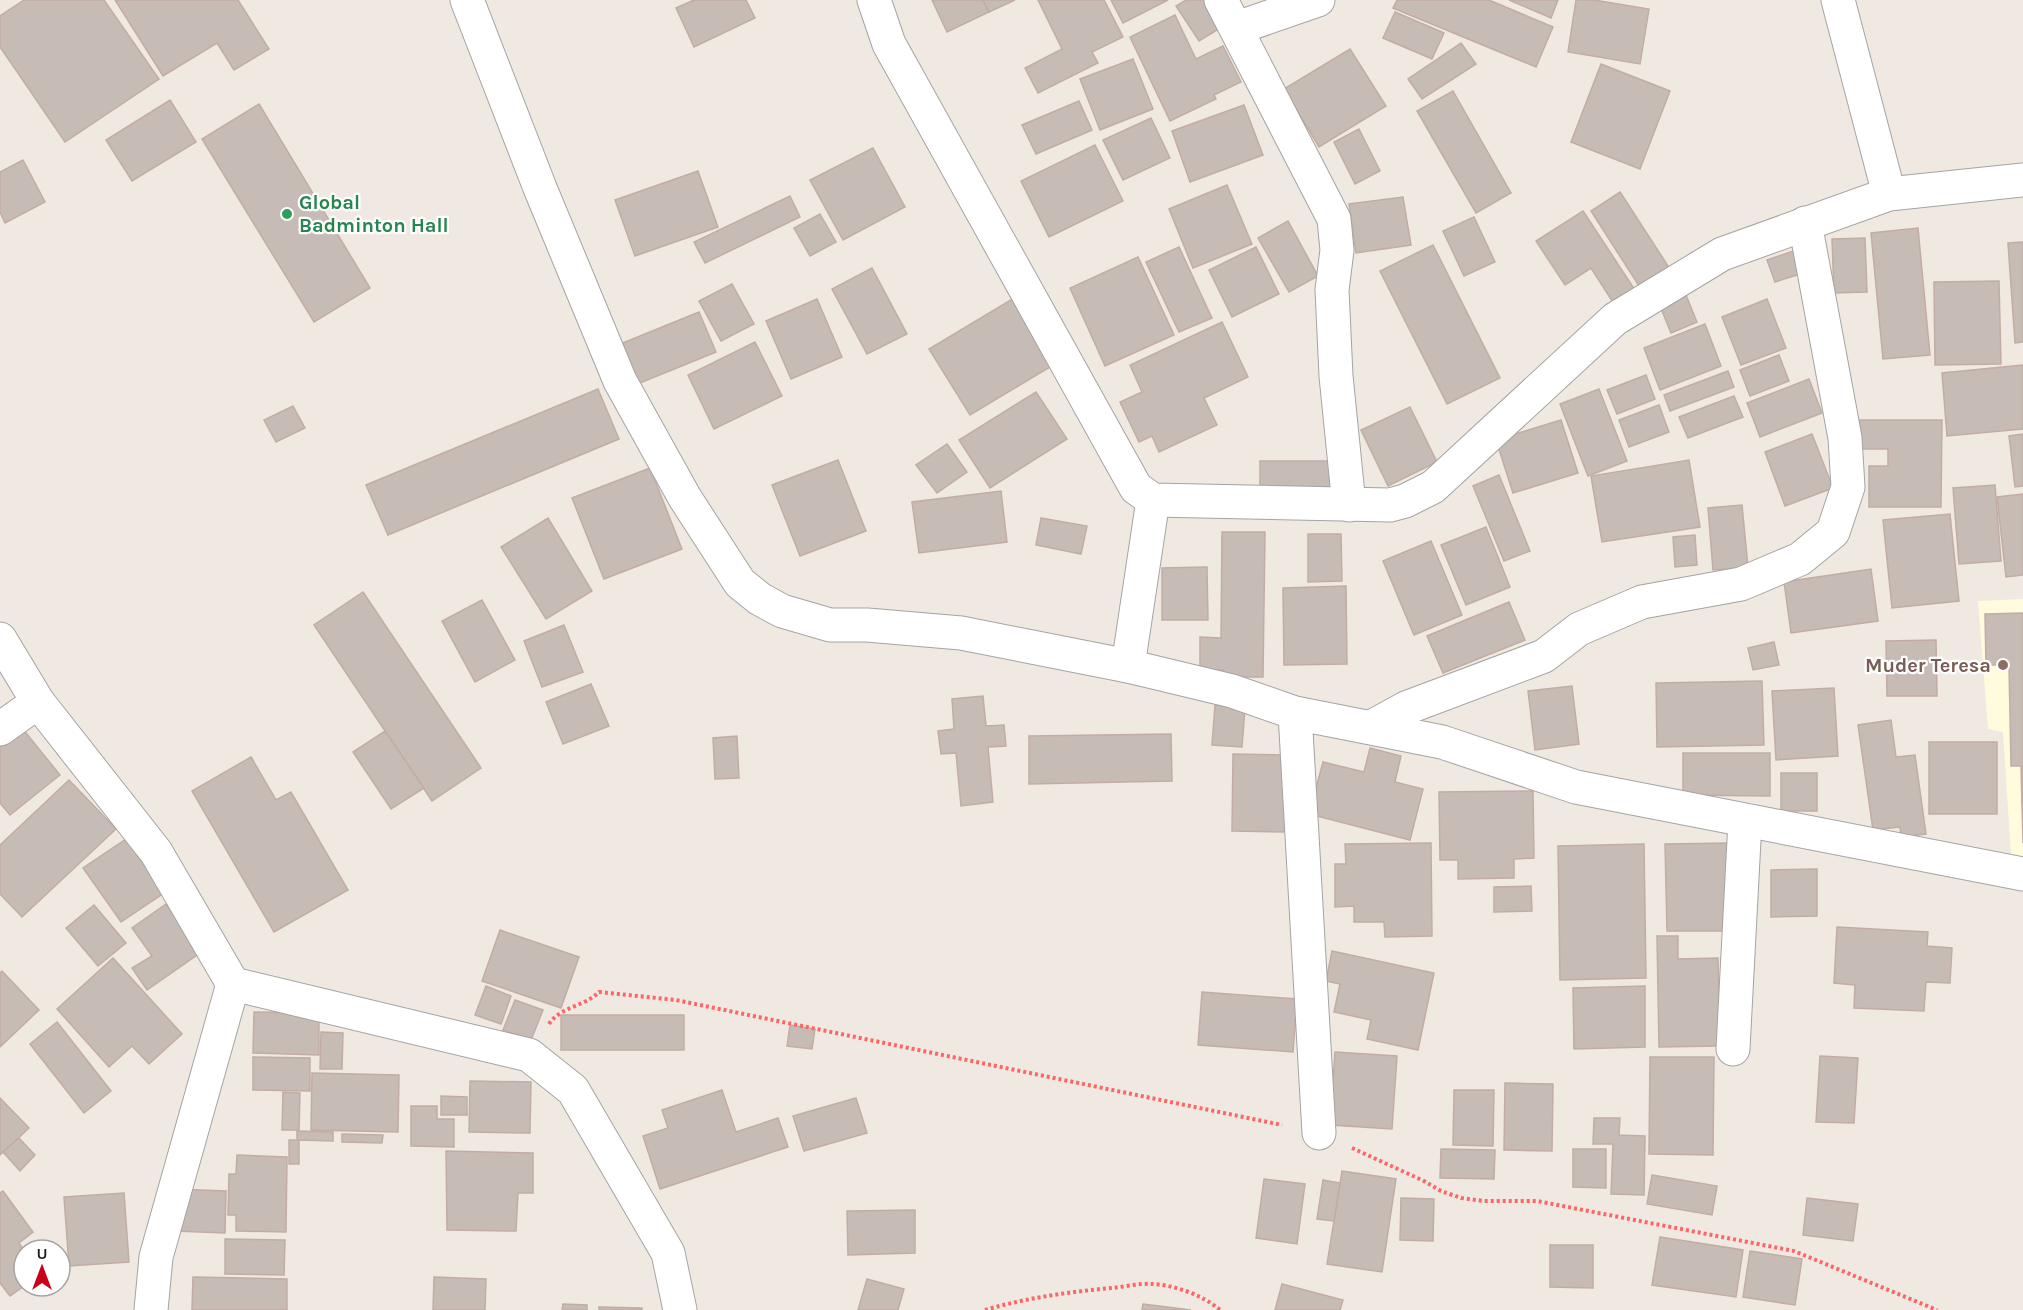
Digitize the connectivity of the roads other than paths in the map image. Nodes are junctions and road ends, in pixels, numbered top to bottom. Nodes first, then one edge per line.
1 (467, 0) edge
2 (874, 0) edge
3 (1221, 0) edge
4 (1318, 0) edge
5 (1838, 0) edge
6 (1237, 28) junction
7 (2023, 180) edge
8 (1889, 194) junction
9 (1805, 223) junction
10 (1153, 500) junction
11 (1349, 505) junction
12 (0, 639) edge
13 (1128, 666) junction
14 (38, 702) junction
15 (1295, 713) junction
16 (1373, 726) junction
17 (0, 729) edge
18 (1745, 821) junction
19 (2023, 874) edge
20 (233, 984) junction
21 (1733, 1049) dead end
22 (1319, 1133) road end
23 (151, 1310) edge
24 (680, 1310) edge

1 - 13 street
2 - 10 street
3 - 6 street
4 - 6 street
5 - 8 street
6 - 11 street
7 - 8 street
8 - 9 street
9 - 11 street
9 - 16 street
10 - 11 street
10 - 13 street
12 - 14 street
13 - 15 street
14 - 17 street
14 - 20 street
15 - 16 street
15 - 22 street
16 - 18 street
18 - 19 street
18 - 21 street
20 - 23 street
20 - 24 street

